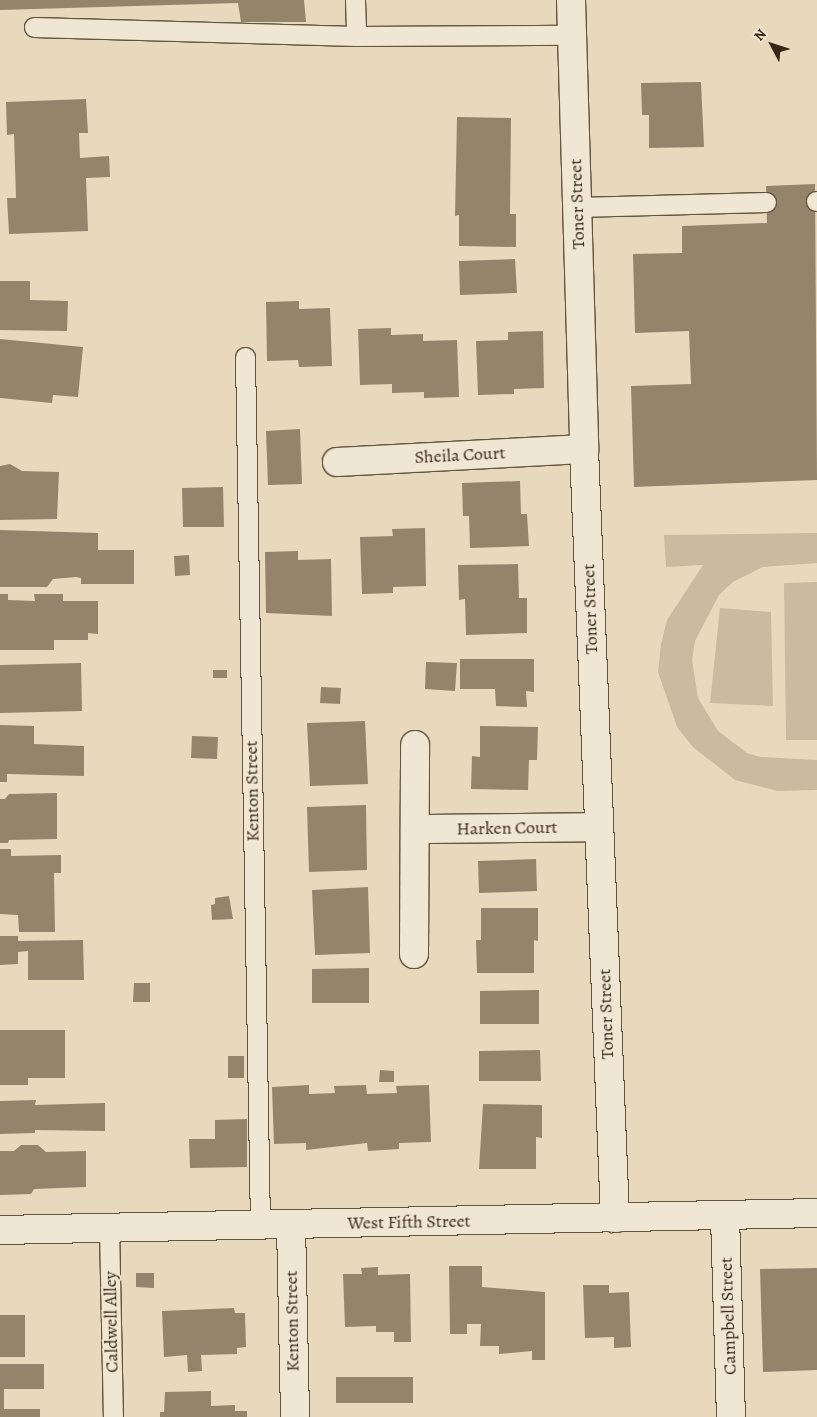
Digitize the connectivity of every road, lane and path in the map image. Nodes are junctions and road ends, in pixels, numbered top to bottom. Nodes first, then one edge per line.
1 (355, 0) edge
2 (571, 0) edge
3 (34, 27) dead end
4 (572, 35) junction
5 (356, 36) junction
6 (766, 202) dead end
7 (577, 207) junction
8 (245, 357) dead end
9 (584, 449) junction
10 (336, 462) dead end
11 (415, 745) dead end
12 (599, 827) junction
13 (416, 829) junction
14 (414, 954) dead end
15 (817, 1213) edge
16 (725, 1216) junction
17 (615, 1218) junction
18 (291, 1224) junction
19 (260, 1225) junction
20 (109, 1228) junction
21 (0, 1230) edge
22 (113, 1417) edge
23 (295, 1417) edge
24 (731, 1417) edge

1 - 5 lane
2 - 4 street, Toner Street
3 - 5 lane
4 - 5 lane
4 - 7 street, Toner Street
6 - 7 lane
7 - 9 street, Toner Street
8 - 19 lane, Kenton Street
9 - 10 street, Sheila Court
9 - 12 street, Toner Street
11 - 13 street
12 - 13 street, Harken Court
12 - 17 street, Toner Street
13 - 14 street
15 - 16 street, West Fifth Street
16 - 17 street, West Fifth Street
16 - 24 street, Campbell Street
17 - 18 street, West Fifth Street
18 - 19 street, West Fifth Street
18 - 23 street, Kenton Street
19 - 20 street, West Fifth Street
20 - 21 street, West Fifth Street
20 - 22 lane, Caldwell Alley

